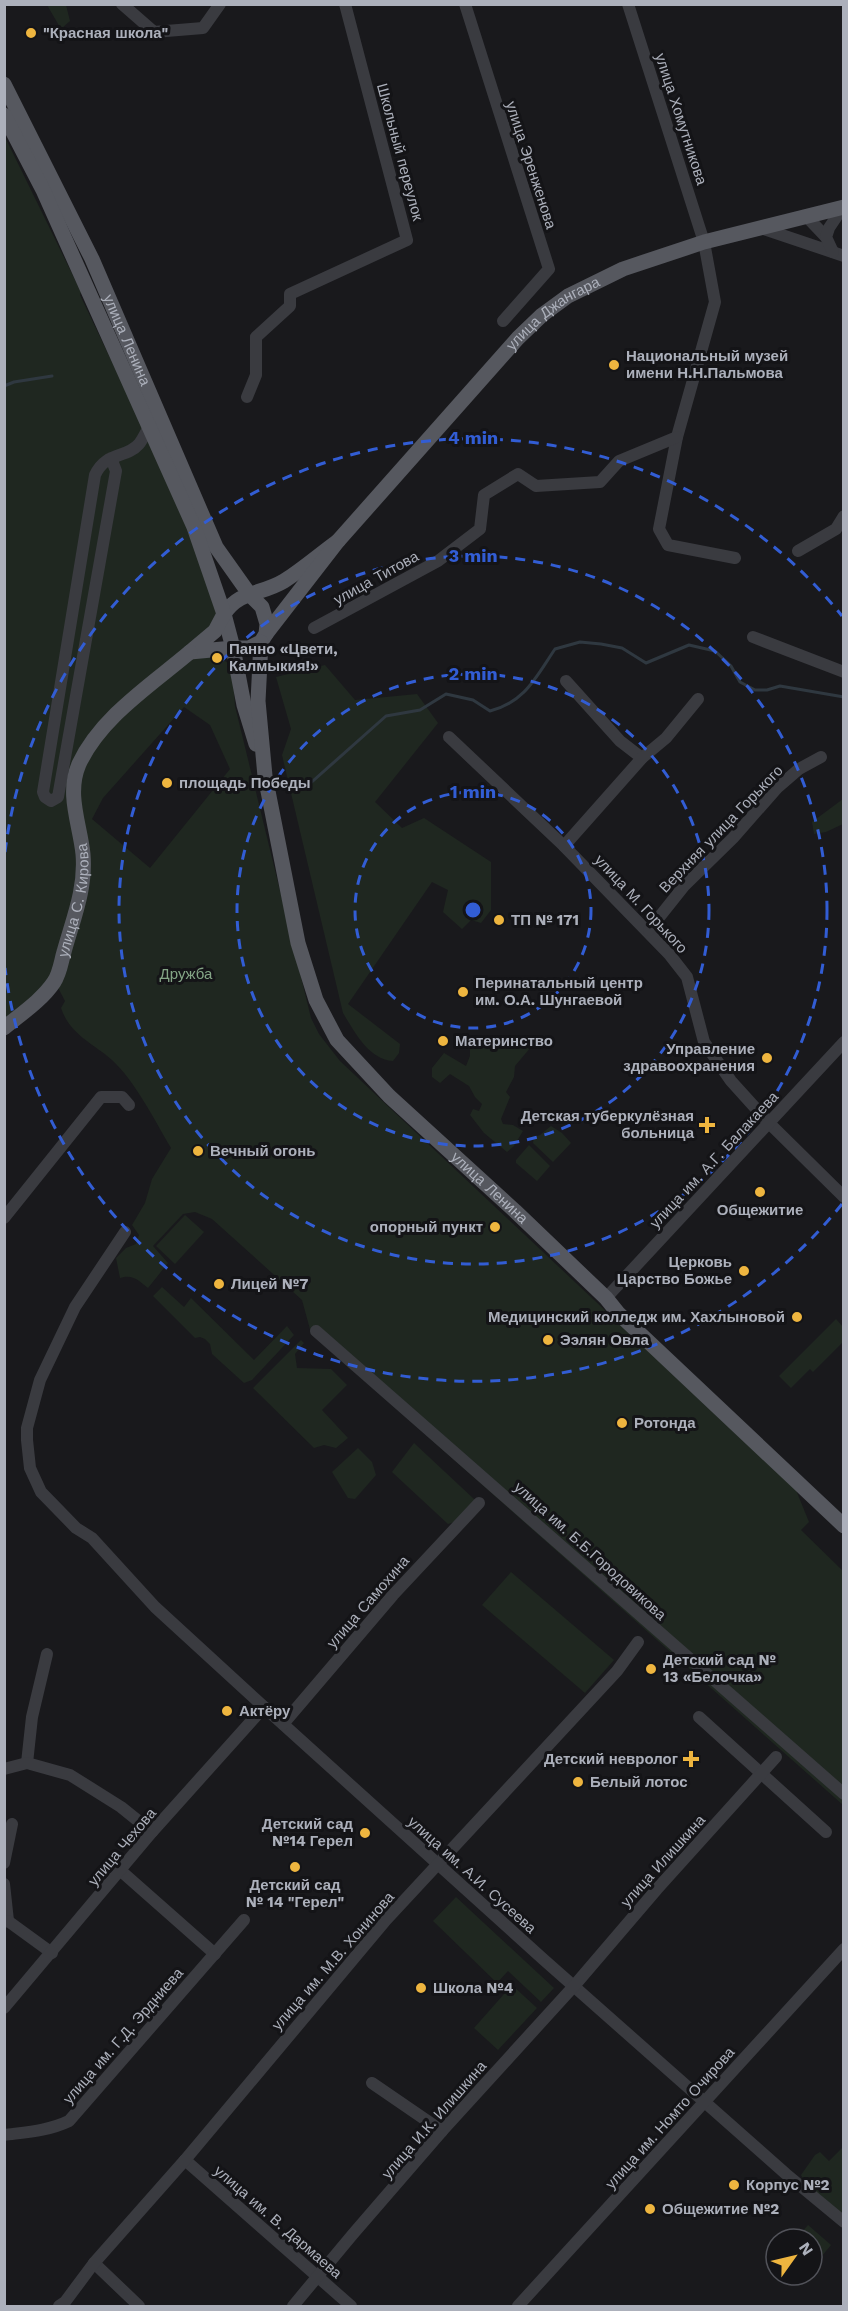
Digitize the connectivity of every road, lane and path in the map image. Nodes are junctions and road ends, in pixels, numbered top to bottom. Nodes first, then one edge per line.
1 (122, 4) edge
2 (220, 4) edge
3 (345, 4) edge
4 (465, 4) edge
5 (628, 4) edge
6 (4, 84) edge
7 (4, 115) edge
8 (843, 207) edge
9 (807, 217) junction
10 (761, 228) junction
11 (826, 237) junction
12 (704, 242) junction
13 (838, 254) edge
14 (503, 321) dead end
15 (247, 397) dead end
16 (149, 427) junction
17 (677, 437) junction
18 (111, 458) junction
19 (843, 516) edge
20 (338, 541) junction
21 (798, 551) dead end
22 (735, 558) dead end
23 (250, 595) junction
24 (224, 614) junction
25 (314, 628) dead end
26 (753, 637) dead end
27 (263, 638) junction
28 (233, 648) junction
29 (190, 652) junction
30 (843, 672) edge
31 (566, 681) dead end
32 (698, 699) dead end
33 (449, 737) dead end
34 (821, 757) dead end
35 (642, 758) junction
36 (265, 776) junction
37 (564, 846) junction
38 (649, 930) junction
39 (4, 1028) edge
40 (843, 1042) edge
41 (129, 1105) dead end
42 (769, 1124) junction
43 (843, 1197) edge
44 (4, 1218) edge
45 (124, 1232) dead end
46 (606, 1298) junction
47 (316, 1331) dead end
48 (479, 1503) dead end
49 (843, 1526) edge
50 (638, 1642) dead end
51 (47, 1654) dead end
52 (264, 1707) junction
53 (699, 1717) dead end
54 (283, 1724) junction
55 (776, 1757) dead end
56 (27, 1763) junction
57 (4, 1769) edge
58 (761, 1773) junction
59 (843, 1794) edge
60 (12, 1824) dead end
61 (152, 1832) junction
62 (826, 1832) dead end
63 (4, 1863) edge
64 (439, 1864) junction
65 (121, 1871) junction
66 (4, 1884) edge
67 (244, 1920) dead end
68 (6, 1922) edge
69 (843, 1949) edge
70 (52, 1953) junction
71 (215, 1954) junction
72 (574, 1986) junction
73 (4, 2008) edge
74 (372, 2082) dead end
75 (705, 2100) junction
76 (442, 2131) junction
77 (4, 2135) edge
78 (185, 2160) junction
79 (843, 2222) edge
80 (93, 2263) junction
81 (318, 2276) junction
82 (59, 2307) edge
83 (139, 2307) edge
84 (293, 2307) edge
85 (351, 2307) edge
86 (518, 2307) edge

1 - 2 street
3 - 15 street, Школьный переулок
4 - 14 street, улица Эренженова
5 - 12 street, улица Хомутникова
6 - 23 main road, улица Ленина
7 - 16 main road, улица Ленина
8 - 9 main road, улица Джангара
8 - 11 street
9 - 10 main road, улица Джангара
9 - 11 street
10 - 12 main road, улица Джангара
10 - 13 street
11 - 13 street
12 - 17 street
12 - 20 main road, улица Джангара
16 - 18 street
16 - 24 main road, улица Ленина
17 - 22 street
17 - 25 street, улица Титова
18 - 18 street
19 - 21 street
20 - 23 main road, улица Джангара
20 - 27 main road, улица Джангара
23 - 24 main road
23 - 27 main road
24 - 28 main road
24 - 29 main road, улица С. Кирова
26 - 30 street
27 - 28 main road
27 - 36 main road, улица Ленина
28 - 29 main road
28 - 36 main road, улица Ленина
29 - 39 main road, улица С. Кирова
31 - 35 street
32 - 35 street
33 - 37 street, улица М. Горького
34 - 38 street, Верхняя улица Горького
35 - 37 street
36 - 46 main road, улица Ленина
37 - 38 street, улица М. Горького
38 - 42 street, улица М. Горького
40 - 42 street, улица им. А.Г. Балакаева
41 - 44 street
42 - 43 street, улица М. Горького
42 - 46 street, улица им. А.Г. Балакаева
45 - 52 street, улица им. А.И. Сусеева
46 - 49 main road, улица Ленина
47 - 59 street, улица им. Б.Б.Городовикова
48 - 54 street, улица Самохина
50 - 64 street, улица им. М.В. Хонинова
51 - 56 street
52 - 54 street, улица им. А.И. Сусеева
52 - 61 street, улица Чехова
53 - 58 street
54 - 64 street, улица им. А.И. Сусеева
55 - 58 street, улица Илишкина
56 - 57 street
56 - 61 street
58 - 62 street
58 - 72 street, улица Илишкина
60 - 63 street
61 - 65 street, улица Чехова
64 - 72 street, улица им. А.И. Сусеева
64 - 78 street, улица им. М.В. Хонинова
65 - 70 street, улица Чехова
65 - 71 street
66 - 68 street
67 - 71 street, улица им. Г.Д. Эрдниева
68 - 70 street
69 - 75 street, улица им. Номто Очирова
70 - 73 street, улица Чехова
71 - 77 street, улица им. Г.Д. Эрдниева
72 - 75 street, улица им. А.И. Сусеева
72 - 76 street, улица И.К. Илишкина
74 - 76 street
75 - 79 street, улица им. А.И. Сусеева
75 - 86 street, улица им. Номто Очирова
76 - 81 street, улица И.К. Илишкина
78 - 80 street, улица им. М.В. Хонинова
78 - 81 street, улица им. В. Дармаева
80 - 82 street, улица им. М.В. Хонинова
80 - 83 street
81 - 84 street, улица И.К. Илишкина
81 - 85 street, улица им. В. Дармаева

